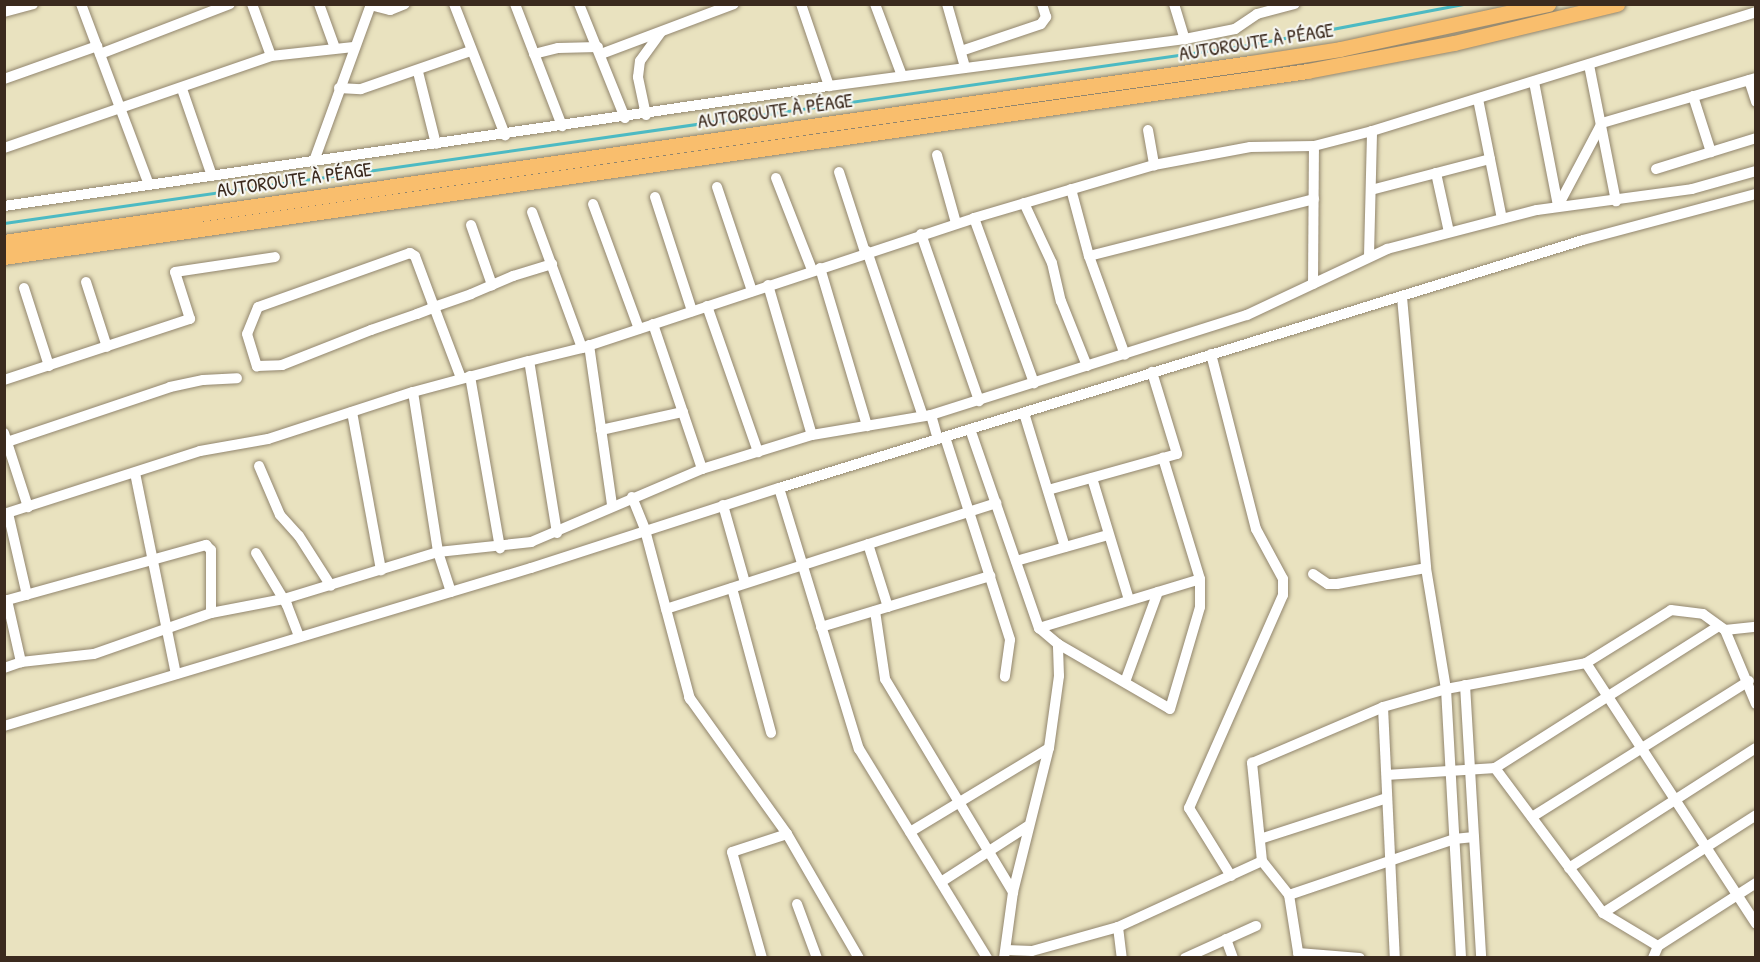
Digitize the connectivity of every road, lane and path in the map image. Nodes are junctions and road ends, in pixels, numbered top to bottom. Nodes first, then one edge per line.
1 (33, 4) edge
2 (81, 4) edge
3 (230, 4) edge
4 (252, 4) edge
5 (319, 4) edge
6 (405, 4) edge
7 (454, 4) edge
8 (515, 4) edge
9 (579, 4) edge
10 (734, 4) edge
11 (801, 4) edge
12 (874, 4) edge
13 (947, 4) edge
14 (1042, 4) edge
15 (1174, 4) edge
16 (1294, 4) edge
17 (1548, 4) edge
18 (1617, 4) edge
19 (371, 5) edge
20 (1277, 7) edge
21 (4, 12) edge
22 (1755, 12) edge
23 (661, 32) junction
24 (1185, 39) junction
25 (354, 47) junction
26 (335, 48) junction
27 (99, 50) junction
28 (471, 51) junction
29 (599, 51) junction
30 (961, 51) junction
31 (534, 54) junction
32 (271, 57) junction
33 (1589, 65) junction
34 (965, 68) junction
35 (418, 72) junction
36 (902, 76) junction
37 (4, 79) edge
38 (1752, 79) edge
39 (1534, 82) junction
40 (829, 86) junction
41 (339, 88) junction
42 (182, 89) junction
43 (1693, 96) junction
44 (1478, 99) junction
45 (1755, 102) edge
46 (121, 110) junction
47 (646, 115) junction
48 (625, 118) junction
49 (1602, 123) junction
50 (562, 126) junction
51 (1148, 130) dead end
52 (1372, 131) junction
53 (505, 135) junction
54 (1755, 138) edge
55 (436, 144) junction
56 (1314, 146) junction
57 (4, 148) edge
58 (1711, 152) junction
59 (937, 155) dead end
60 (1490, 159) junction
61 (314, 161) junction
62 (1154, 165) junction
63 (1656, 169) dead end
64 (1755, 171) edge
65 (839, 172) dead end
66 (1436, 173) junction
67 (212, 176) junction
68 (776, 178) dead end
69 (149, 185) junction
70 (717, 187) dead end
71 (1071, 189) junction
72 (1371, 190) junction
73 (1755, 194) edge
74 (655, 197) dead end
75 (1314, 199) junction
76 (1616, 201) junction
77 (1024, 203) junction
78 (592, 204) dead end
79 (4, 206) edge
80 (1558, 206) junction
81 (532, 212) dead end
82 (974, 218) junction
83 (1502, 219) junction
84 (956, 224) junction
85 (471, 225) dead end
86 (1449, 232) junction
87 (921, 234) junction
88 (4, 242) edge
89 (866, 252) junction
90 (4, 256) edge
91 (1089, 256) junction
92 (1369, 256) junction
93 (275, 257) dead end
94 (552, 264) junction
95 (816, 269) junction
96 (86, 282) dead end
97 (1313, 284) junction
98 (492, 285) junction
99 (768, 285) junction
100 (24, 288) dead end
101 (752, 291) junction
102 (1402, 297) junction
103 (707, 306) junction
104 (434, 308) junction
105 (692, 311) junction
106 (653, 324) junction
107 (639, 329) junction
108 (586, 346) junction
109 (107, 347) junction
110 (1211, 354) junction
111 (1125, 355) junction
112 (529, 361) junction
113 (49, 366) junction
114 (1087, 366) junction
115 (1152, 372) junction
116 (465, 377) junction
117 (237, 378) dead end
118 (4, 380) edge
119 (1034, 383) junction
120 (413, 392) junction
121 (979, 401) junction
122 (352, 412) junction
123 (683, 412) junction
124 (1024, 413) junction
125 (927, 416) junction
126 (867, 426) junction
127 (970, 429) junction
128 (601, 430) junction
129 (812, 435) junction
130 (6, 437) edge
131 (942, 438) junction
132 (758, 452) junction
133 (1163, 458) junction
134 (259, 466) dead end
135 (702, 469) junction
136 (135, 473) junction
137 (1092, 478) junction
138 (779, 488) junction
139 (1048, 490) junction
140 (632, 497) junction
141 (996, 503) junction
142 (612, 505) junction
143 (723, 505) junction
144 (28, 507) junction
145 (969, 512) junction
146 (6, 514) edge
147 (645, 531) junction
148 (557, 533) junction
149 (1108, 535) junction
150 (868, 544) junction
151 (1065, 547) junction
152 (500, 548) junction
153 (438, 552) junction
154 (256, 553) dead end
155 (153, 559) junction
156 (1016, 561) junction
157 (802, 565) junction
158 (1426, 568) junction
159 (381, 570) junction
160 (1313, 574) dead end
161 (990, 576) junction
162 (1200, 579) junction
163 (745, 584) junction
164 (331, 586) junction
165 (732, 588) junction
166 (451, 592) junction
167 (1158, 592) junction
168 (27, 595) junction
169 (284, 599) junction
170 (1129, 600) junction
171 (6, 601) edge
172 (888, 607) junction
173 (666, 609) junction
174 (875, 611) junction
175 (211, 613) junction
176 (821, 627) junction
177 (1755, 627) edge
178 (1039, 628) junction
179 (1722, 628) junction
180 (165, 629) junction
181 (299, 638) junction
182 (1058, 644) junction
183 (21, 662) junction
184 (1586, 663) junction
185 (4, 668) edge
186 (176, 675) junction
187 (1005, 677) dead end
188 (1749, 681) junction
189 (1125, 682) junction
190 (1465, 685) junction
191 (1446, 689) junction
192 (1607, 697) junction
193 (1755, 704) edge
194 (1383, 707) junction
195 (4, 726) edge
196 (771, 733) dead end
197 (1050, 748) junction
198 (1755, 748) edge
199 (1642, 749) junction
200 (1495, 768) junction
201 (1470, 770) junction
202 (1450, 771) junction
203 (1387, 775) junction
204 (1387, 798) junction
205 (1675, 800) junction
206 (959, 802) junction
207 (1755, 815) edge
208 (1532, 817) junction
209 (1028, 826) junction
210 (910, 832) junction
211 (786, 834) junction
212 (1474, 837) junction
213 (1260, 839) junction
214 (1454, 839) junction
215 (1706, 847) junction
216 (989, 852) junction
217 (1262, 861) junction
218 (1389, 862) junction
219 (1569, 867) junction
220 (1231, 876) junction
221 (941, 882) junction
222 (1755, 883) edge
223 (1013, 892) junction
224 (1289, 895) junction
225 (1737, 895) junction
226 (797, 904) dead end
227 (1603, 913) junction
228 (1755, 924) edge
229 (1256, 926) dead end
230 (1119, 927) junction
231 (1226, 939) junction
232 (1658, 946) junction
233 (1005, 954) edge
234 (1298, 955) edge
235 (762, 957) edge
236 (817, 957) edge
237 (859, 957) edge
238 (987, 957) edge
239 (1122, 957) edge
240 (1185, 957) edge
241 (1233, 957) edge
242 (1360, 957) edge
243 (1395, 957) edge
244 (1461, 957) edge
245 (1481, 957) edge
246 (1653, 957) edge

1 - 21 street
2 - 27 street
3 - 27 street
4 - 32 street
5 - 26 street
6 - 19 street
7 - 28 street
8 - 31 street
9 - 29 street
10 - 23 street
11 - 40 street
12 - 36 street
13 - 30 street
14 - 30 street
15 - 24 street
16 - 20 street
17 - 88 highway, AUTOROUTE À PÉAGE
18 - 90 highway
19 - 25 street
20 - 24 street
22 - 33 street
23 - 29 street
23 - 47 street
24 - 34 street
25 - 26 street
25 - 41 street
26 - 32 street
27 - 37 street
27 - 46 street
28 - 35 street
28 - 53 street
29 - 31 street
29 - 48 street
30 - 34 street
31 - 50 street
32 - 42 street
33 - 39 street
33 - 49 street
34 - 36 street
35 - 41 street
35 - 55 street
36 - 40 street
38 - 43 street
38 - 45 street
39 - 44 street
39 - 80 street
40 - 47 street
41 - 61 street
42 - 46 street
42 - 67 street
43 - 49 street
43 - 58 street
44 - 52 street
44 - 60 street
46 - 57 street
46 - 69 street
47 - 48 street
48 - 50 street
49 - 76 street
49 - 80 street
50 - 53 street
51 - 62 street
52 - 56 street
52 - 72 street
53 - 55 street
54 - 58 street
55 - 61 street
56 - 62 street
56 - 75 street
58 - 63 street
59 - 84 street
60 - 66 street
60 - 83 street
61 - 67 street
62 - 71 street
64 - 76 street
65 - 89 street
66 - 72 street
66 - 86 street
67 - 69 street
68 - 95 street
69 - 79 street
70 - 101 street
71 - 77 street
71 - 91 street
72 - 92 street
73 - 102 street
74 - 105 street
75 - 91 street
75 - 97 street
76 - 80 street
77 - 82 street
77 - 114 street
78 - 107 street
80 - 83 street
81 - 94 street
82 - 84 street
82 - 119 street
83 - 86 street
84 - 87 street
85 - 98 street
86 - 92 street
87 - 89 street
87 - 121 street
89 - 95 street
89 - 125 street
91 - 111 street
92 - 97 street
93 - 109 street
94 - 98 street
94 - 108 street
95 - 99 street
95 - 126 street
96 - 109 street
97 - 111 street
98 - 104 street
99 - 101 street
99 - 129 street
100 - 113 street
101 - 103 street
102 - 110 street
102 - 158 street
103 - 105 street
103 - 132 street
104 - 104 street
104 - 116 street
105 - 106 street
106 - 107 street
106 - 123 street
107 - 108 street
108 - 112 street
108 - 128 street
109 - 113 street
110 - 115 street
110 - 220 street
111 - 114 street
112 - 116 street
112 - 148 street
113 - 118 street
114 - 119 street
115 - 124 street
115 - 133 street
116 - 120 street
116 - 152 street
117 - 130 street
119 - 121 street
120 - 122 street
120 - 153 street
121 - 125 street
122 - 136 street
122 - 159 street
123 - 128 street
123 - 135 street
124 - 127 street
124 - 139 street
125 - 126 street
125 - 131 street
126 - 129 street
127 - 131 street
127 - 141 street
128 - 142 street
129 - 132 street
130 - 144 street
131 - 138 street
131 - 145 street
132 - 135 street
133 - 137 street
133 - 162 street
134 - 164 street
135 - 140 street
136 - 144 street
136 - 155 street
137 - 139 street
137 - 149 street
138 - 143 street
138 - 157 street
139 - 151 street
140 - 142 street
140 - 147 street
141 - 145 street
141 - 156 street
142 - 148 street
143 - 147 street
143 - 163 street
144 - 146 street
145 - 150 street
145 - 161 street
146 - 168 street
147 - 166 street
147 - 173 street
148 - 152 street
149 - 151 street
149 - 170 street
150 - 157 street
150 - 172 street
151 - 156 street
152 - 153 street
153 - 159 street
153 - 166 street
154 - 169 street
155 - 168 street
155 - 175 street
155 - 180 street
156 - 178 street
157 - 163 street
157 - 176 street
158 - 160 street
158 - 191 street
159 - 164 street
161 - 172 street
161 - 187 street
162 - 167 street
162 - 189 street
163 - 165 street
164 - 169 street
165 - 173 street
165 - 196 street
166 - 181 street
167 - 170 street
167 - 189 street
168 - 171 street
169 - 175 street
169 - 181 street
170 - 178 street
171 - 183 street
172 - 174 street
173 - 211 street
174 - 176 street
174 - 206 street
175 - 180 street
176 - 210 street
177 - 179 street
178 - 182 street
179 - 184 street
179 - 188 street
179 - 192 street
180 - 183 street
180 - 186 street
181 - 186 street
182 - 189 street
182 - 197 street
183 - 185 street
184 - 190 street
184 - 192 street
186 - 195 street
188 - 193 street
188 - 199 street
190 - 191 street
190 - 201 street
191 - 194 street
191 - 202 street
192 - 199 street
192 - 200 street
194 - 203 street
194 - 213 street
197 - 206 street
197 - 209 street
198 - 205 street
199 - 205 street
199 - 208 street
200 - 201 street
200 - 208 street
201 - 202 street
201 - 212 street
202 - 203 street
202 - 214 street
203 - 204 street
204 - 213 street
204 - 218 street
205 - 215 street
205 - 219 street
206 - 210 street
206 - 216 street
207 - 215 street
208 - 219 street
209 - 216 street
209 - 223 street
210 - 221 street
211 - 235 street
211 - 237 street
212 - 214 street
212 - 245 street
213 - 217 street
214 - 218 street
214 - 244 street
215 - 225 street
215 - 227 street
216 - 221 street
216 - 223 street
217 - 220 street
217 - 224 street
218 - 224 street
218 - 243 street
219 - 227 street
220 - 230 street
221 - 238 street
222 - 225 street
223 - 233 street
224 - 234 street
225 - 228 street
225 - 232 street
226 - 236 street
227 - 232 street
229 - 231 street
230 - 233 street
230 - 239 street
231 - 240 street
231 - 241 street
232 - 246 street
234 - 242 street

